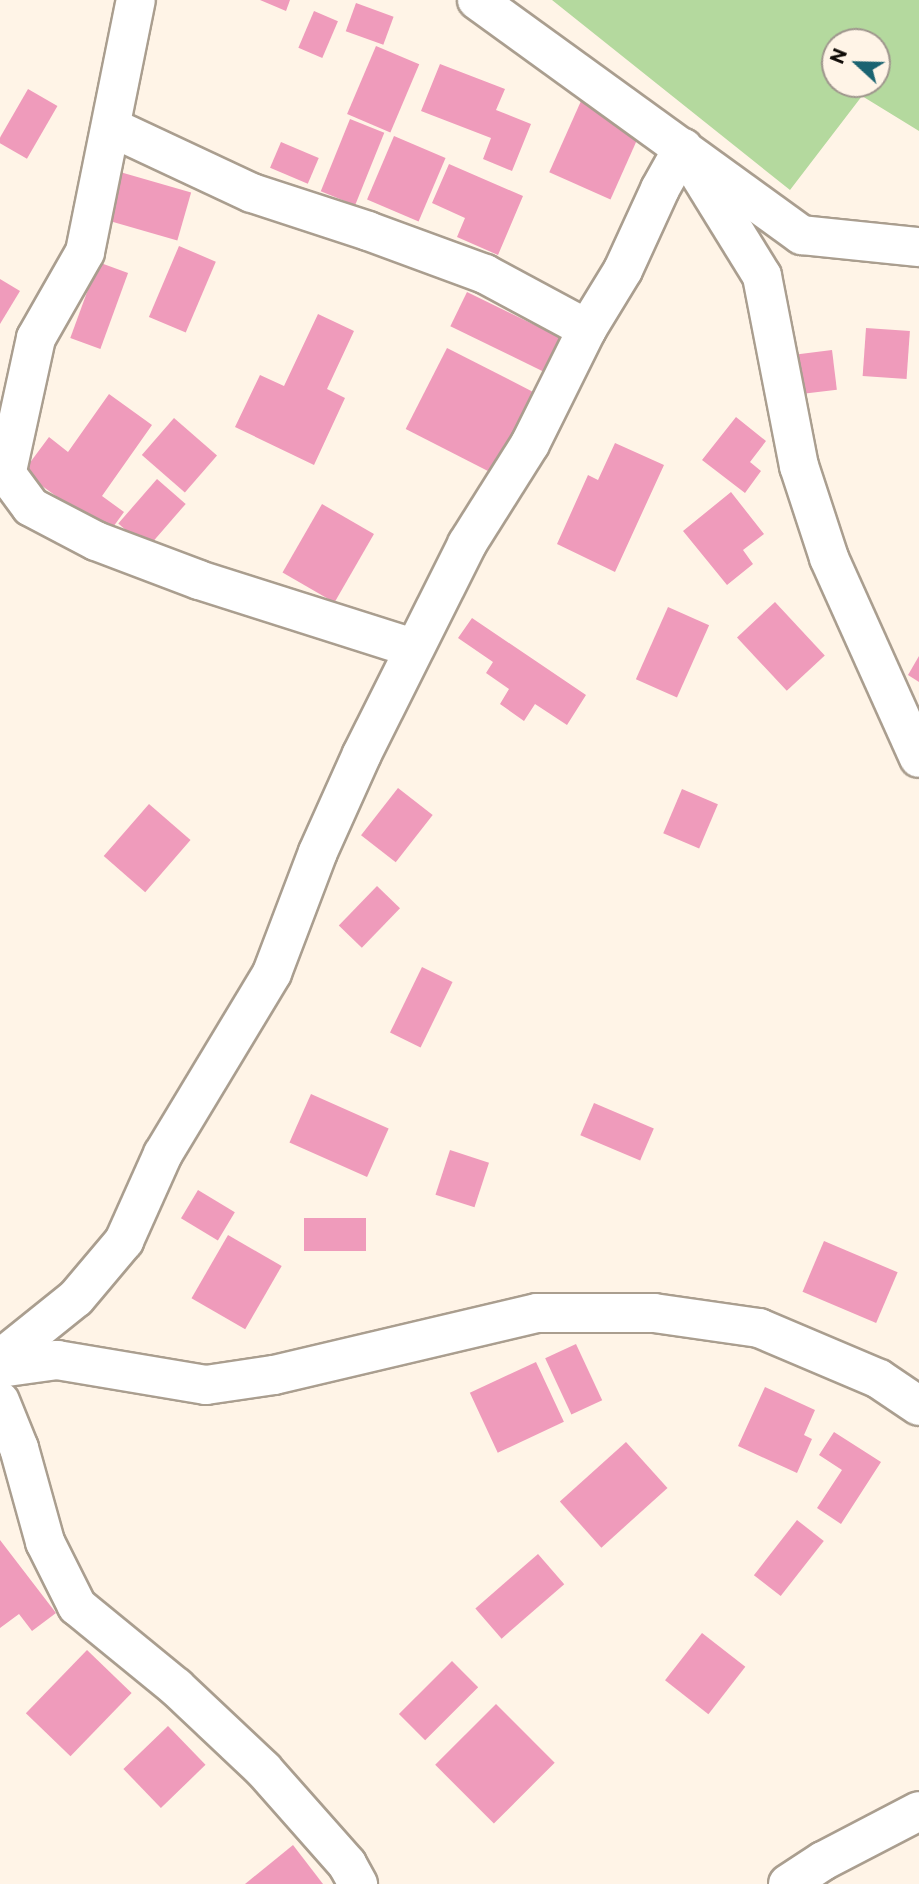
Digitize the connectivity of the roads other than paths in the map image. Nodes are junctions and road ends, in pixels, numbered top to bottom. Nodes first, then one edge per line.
1 (136, 0) edge
2 (477, 0) edge
3 (113, 128) junction
4 (683, 148) junction
5 (919, 247) edge
6 (587, 329) junction
7 (4, 468) edge
8 (414, 649) junction
9 (919, 758) edge
10 (0, 1359) edge
11 (0, 1368) edge
12 (0, 1401) edge
13 (919, 1406) edge
14 (919, 1811) edge
15 (358, 1884) edge
16 (788, 1884) edge

1 - 3 street
2 - 4 street
3 - 6 street
3 - 7 street
4 - 5 street
4 - 6 street
4 - 9 street
6 - 8 street
7 - 8 street
8 - 10 street
11 - 13 street
12 - 15 street
14 - 16 street

